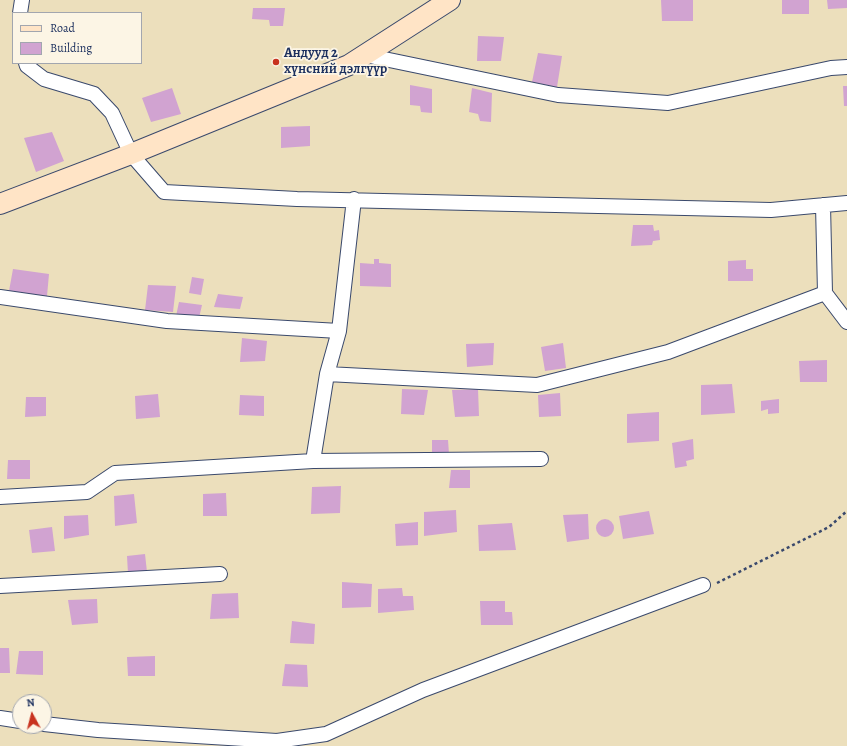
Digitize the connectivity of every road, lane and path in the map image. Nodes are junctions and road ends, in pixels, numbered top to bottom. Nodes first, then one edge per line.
1 (22, 0) edge
2 (450, 0) edge
3 (20, 12) edge
4 (365, 55) junction
5 (26, 64) edge
6 (847, 67) edge
7 (131, 154) junction
8 (354, 199) junction
9 (847, 203) edge
10 (0, 204) edge
11 (823, 205) junction
12 (825, 293) junction
13 (0, 297) edge
14 (847, 322) edge
15 (339, 332) junction
16 (327, 374) junction
17 (541, 459) dead end
18 (313, 461) junction
19 (0, 497) edge
20 (220, 574) dead end
21 (702, 585) dead end
22 (0, 586) edge
23 (0, 718) edge
24 (12, 720) edge
25 (52, 725) edge

1 - 3 street
2 - 4 street
4 - 6 street
4 - 7 street
5 - 7 street
7 - 8 street
7 - 10 street
8 - 11 street
8 - 15 street
9 - 11 street
11 - 12 street
12 - 14 street
12 - 16 street
13 - 15 street
15 - 16 street
16 - 18 street
17 - 18 street
18 - 19 street
20 - 22 street
21 - 25 street
23 - 24 street

